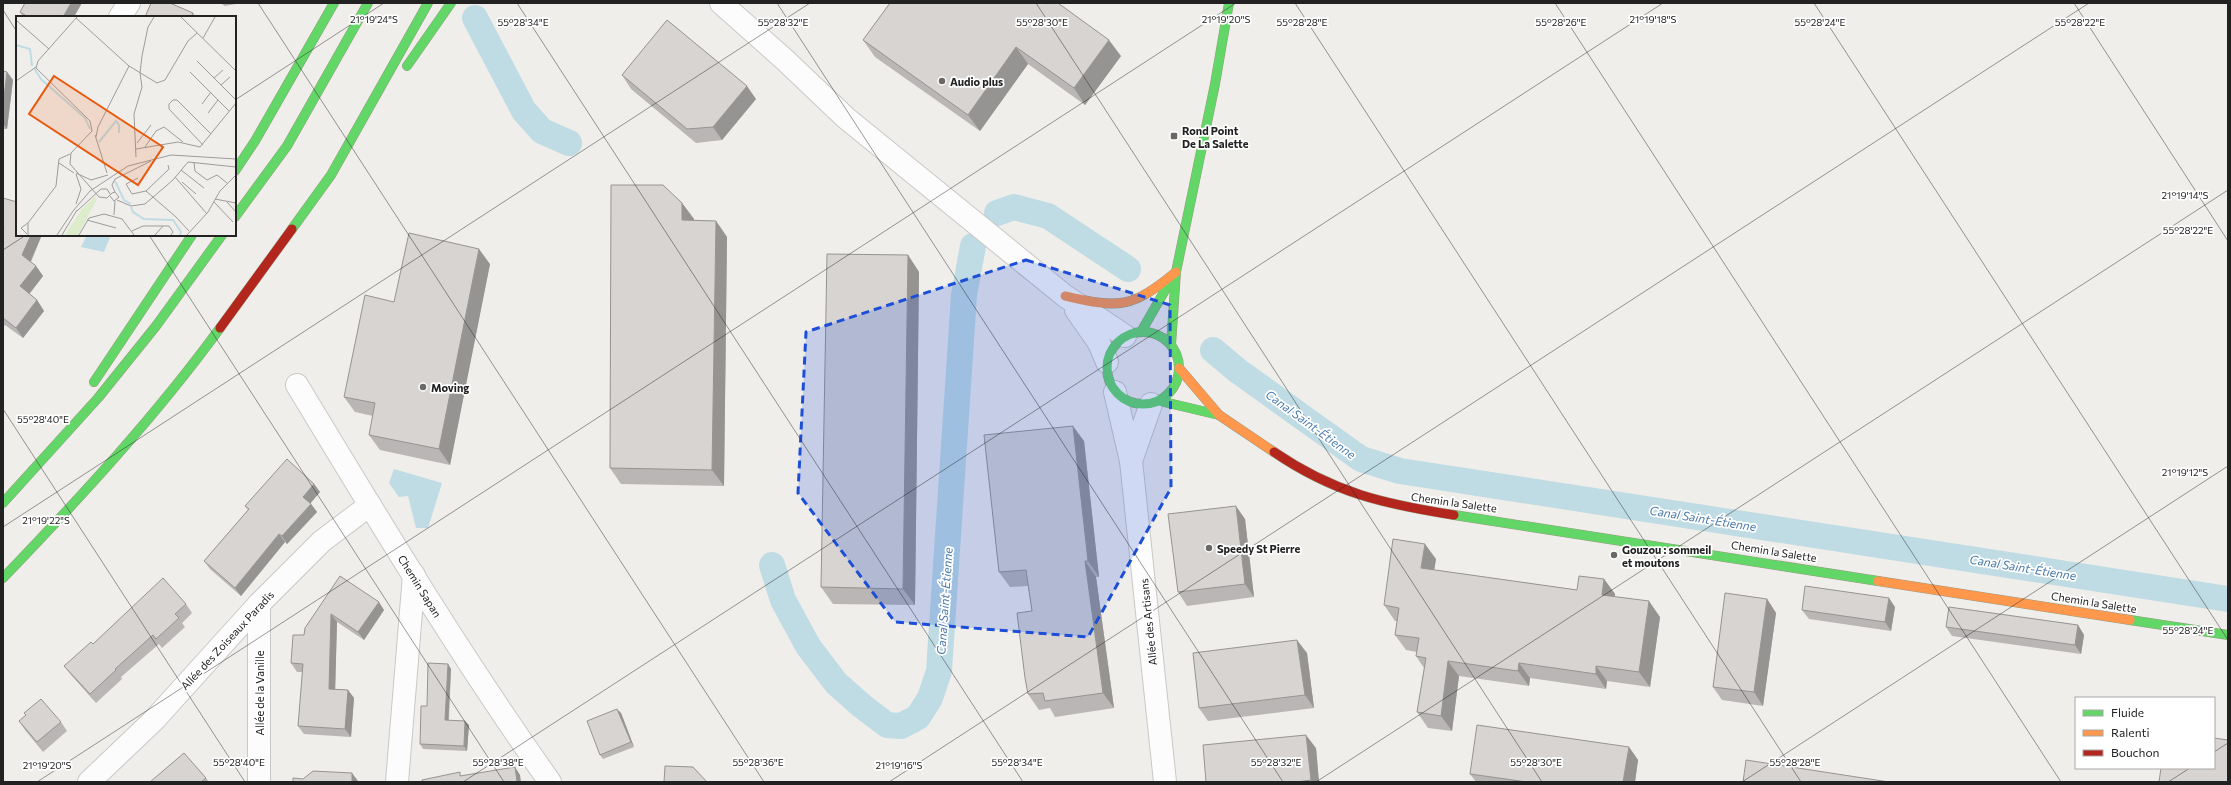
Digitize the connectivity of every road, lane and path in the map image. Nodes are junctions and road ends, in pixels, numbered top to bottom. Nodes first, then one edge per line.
1 (129, 3) edge
2 (334, 3) edge
3 (368, 3) edge
4 (428, 3) edge
5 (451, 3) edge
6 (721, 3) edge
7 (1229, 3) edge
8 (121, 16) edge
9 (402, 73) dead end
10 (389, 92) dead end
11 (236, 170) edge
12 (331, 175) junction
13 (236, 216) edge
14 (191, 236) edge
15 (221, 236) edge
16 (1176, 272) junction
17 (1065, 296) junction
18 (1133, 334) junction
19 (1171, 345) junction
20 (1107, 362) junction
21 (1179, 368) junction
22 (297, 385) dead end
23 (89, 390) dead end
24 (1115, 392) junction
25 (1155, 402) junction
26 (80, 403) dead end
27 (1219, 415) junction
28 (1131, 461) junction
29 (41, 463) junction
30 (3, 503) edge
31 (370, 505) junction
32 (414, 575) junction
33 (3, 578) edge
34 (259, 604) junction
35 (2228, 635) edge
36 (89, 782) edge
37 (259, 782) edge
38 (397, 782) edge
39 (550, 782) edge
40 (1165, 782) edge

1 - 8 street
2 - 11 main road
3 - 13 main road
4 - 12 main road
5 - 9 main road
6 - 17 street
7 - 16 main road
10 - 12 main road
12 - 33 main road
14 - 23 main road
15 - 29 main road
16 - 17 main road
16 - 18 main road
16 - 19 main road
17 - 18 street
17 - 20 street
18 - 19 main road
18 - 20 main road
19 - 21 main road
20 - 24 main road
21 - 25 main road
21 - 27 main road, Chemin la Salette
22 - 31 street, Chemin Sapan
24 - 25 main road
24 - 28 street, Allée des Artisans
25 - 27 main road, Chemin la Salette
25 - 28 street, Allée des Artisans
26 - 29 main road
27 - 35 main road, Chemin la Salette
28 - 40 street, Allée des Artisans
29 - 30 main road
31 - 32 street, Chemin Sapan
31 - 34 street, Allée des Zoiseaux Paradis
32 - 38 street
32 - 39 street, Chemin Sapan
34 - 36 street, Allée des Zoiseaux Paradis
34 - 37 street, Allée de la Vanille

